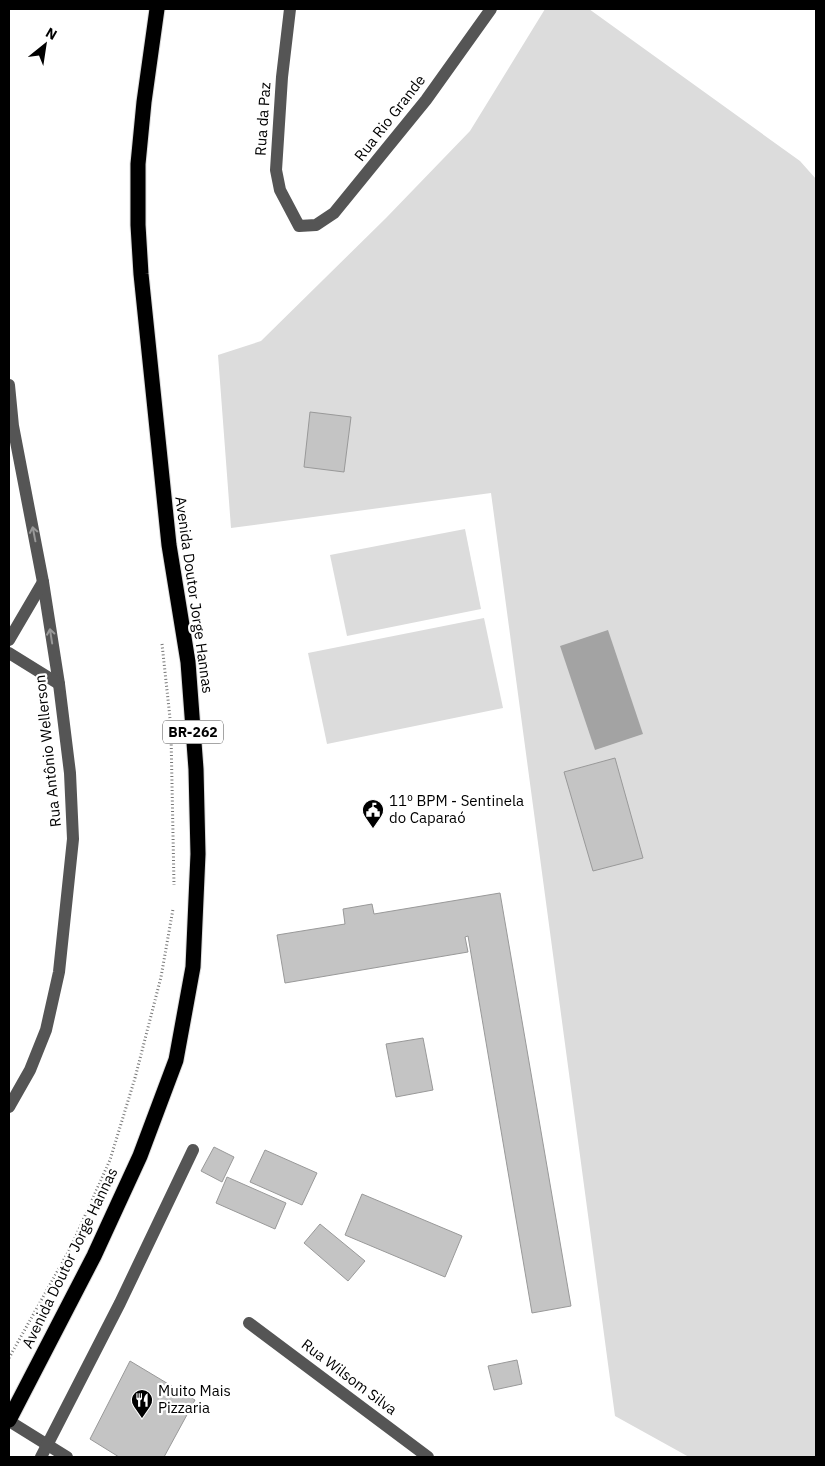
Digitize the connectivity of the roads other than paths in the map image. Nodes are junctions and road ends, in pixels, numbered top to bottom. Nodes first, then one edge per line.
1 (157, 9) edge
2 (290, 9) edge
3 (491, 9) edge
4 (299, 226) joint
5 (9, 385) edge
6 (43, 582) junction
7 (9, 640) edge
8 (9, 653) edge
9 (59, 684) junction
10 (9, 1107) edge
11 (193, 1150) dead end
12 (249, 1323) dead end
13 (9, 1420) edge
14 (44, 1452) edge
15 (67, 1457) edge
16 (428, 1457) edge

1 - 13 highway, Avenida Doutor Jorge Hannas / BR-262
2 - 4 street, Rua da Paz
3 - 4 street, Rua Rio Grande
6 -> 5 street, Rua Antônio Wellerson
6 - 7 street
9 -> 6 street, Rua Antônio Wellerson
8 - 9 street
9 - 10 street, Rua Antônio Wellerson
11 - 14 street
12 - 16 street, Rua Wilsom Silva
13 - 14 street
14 - 15 street

